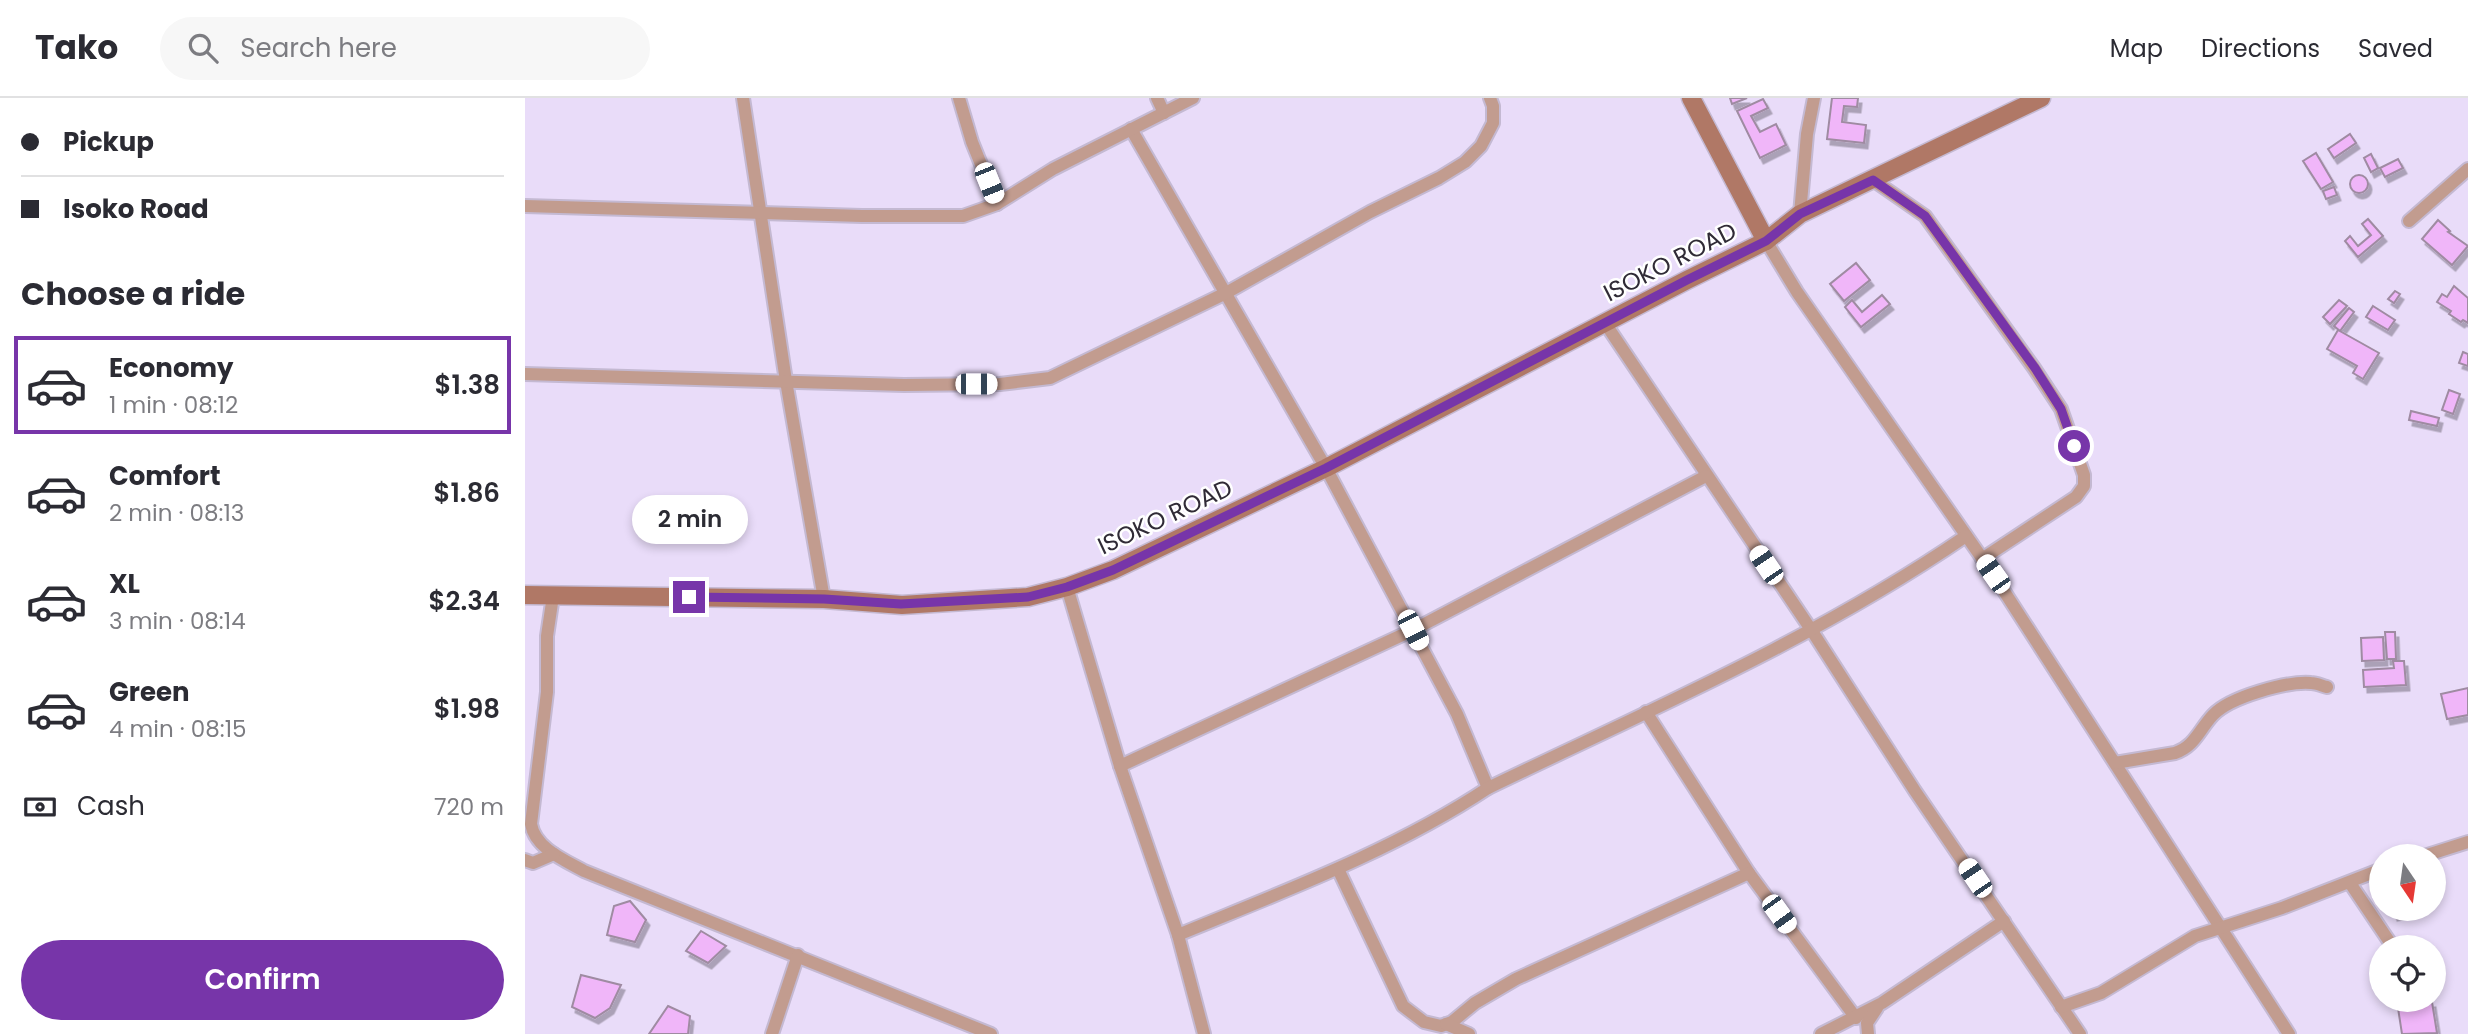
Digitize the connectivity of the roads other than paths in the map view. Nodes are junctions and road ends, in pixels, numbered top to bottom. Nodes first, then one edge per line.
1 (743, 98) edge
2 (959, 98) edge
3 (1157, 98) edge
4 (1193, 98) edge
5 (1490, 98) edge
6 (1691, 98) edge
7 (1814, 98) edge
8 (2041, 98) edge
9 (1164, 113) junction
10 (1132, 129) junction
11 (2468, 170) edge
12 (1873, 180) junction
13 (997, 204) junction
14 (525, 206) edge
15 (761, 213) junction
16 (1800, 214) junction
17 (2409, 221) dead end
18 (1766, 241) junction
19 (1226, 293) junction
20 (1605, 323) junction
21 (525, 374) edge
22 (786, 381) junction
23 (1326, 468) junction
24 (1706, 476) junction
25 (1966, 537) junction
26 (1982, 559) junction
27 (1067, 587) junction
28 (525, 595) edge
29 (553, 596) junction
30 (824, 599) junction
31 (1413, 630) junction
32 (1812, 631) junction
33 (2327, 687) dead end
34 (1646, 712) junction
35 (2115, 763) junction
36 (1120, 766) junction
37 (1488, 788) junction
38 (529, 838) edge
39 (2468, 842) edge
40 (2447, 849) edge
41 (554, 854) junction
42 (525, 860) edge
43 (1338, 869) junction
44 (1749, 873) junction
45 (2369, 875) edge
46 (2350, 883) junction
47 (2004, 921) junction
48 (2222, 927) junction
49 (1178, 935) junction
50 (2385, 935) edge
51 (798, 955) junction
52 (1882, 1003) junction
53 (2061, 1007) junction
54 (1856, 1018) junction
55 (1446, 1024) junction
56 (772, 1034) edge
57 (991, 1034) edge
58 (1205, 1034) edge
59 (1469, 1034) edge
60 (1821, 1034) edge
61 (1868, 1034) edge
62 (2080, 1034) edge
63 (2289, 1034) edge

1 - 15 street
2 - 13 street
3 - 9 street
4 - 9 street
5 - 19 street
6 - 18 street
7 - 16 street
8 - 12 street, ISOKO ROAD
9 - 10 street
10 - 13 street
10 - 19 street
11 - 17 street
12 - 16 street, ISOKO ROAD
12 - 26 street
13 - 15 street
14 - 15 street
15 - 22 street
16 - 18 street, ISOKO ROAD
18 - 20 street, ISOKO ROAD
18 - 25 street
19 - 22 street
19 - 23 street
20 - 23 street, ISOKO ROAD
20 - 24 street
21 - 22 street
22 - 30 street
23 - 27 street, ISOKO ROAD
23 - 31 street
24 - 31 street
24 - 32 street
25 - 26 street
25 - 32 street
26 - 35 street
27 - 30 street, ISOKO ROAD
27 - 36 street
28 - 29 street, ISOKO ROAD
29 - 30 street, ISOKO ROAD
29 - 38 street
31 - 36 street
31 - 37 street
32 - 34 street
32 - 47 street
33 - 35 street
34 - 37 street
34 - 44 street
35 - 48 street
36 - 49 street
37 - 43 street
38 - 41 street
39 - 40 street
41 - 42 street
41 - 51 street
43 - 49 street
43 - 55 street
44 - 54 street
44 - 55 street
45 - 46 street
46 - 48 street
46 - 50 street
47 - 52 street
47 - 53 street
48 - 53 street
48 - 63 street
49 - 58 street
51 - 56 street
51 - 57 street
52 - 54 street
52 - 61 street
53 - 62 street
54 - 60 street
55 - 59 street

